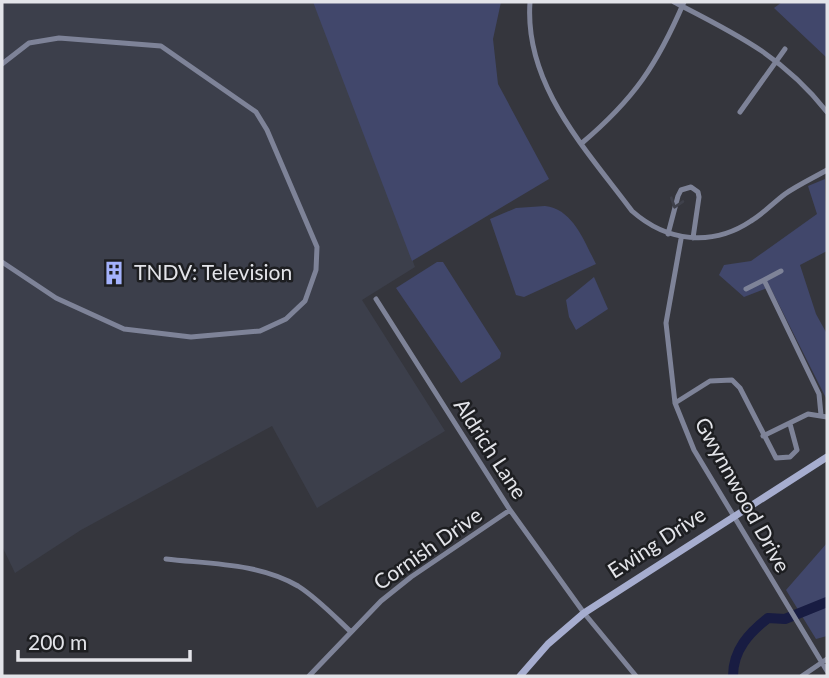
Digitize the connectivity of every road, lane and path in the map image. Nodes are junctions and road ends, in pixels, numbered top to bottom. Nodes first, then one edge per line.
1 (530, 2) edge
2 (674, 2) edge
3 (683, 4) edge
4 (785, 49) dead end
5 (776, 59) junction
6 (2, 64) edge
7 (740, 112) dead end
8 (827, 113) edge
9 (582, 143) junction
10 (827, 170) edge
11 (668, 234) junction
12 (693, 238) junction
13 (681, 239) junction
14 (2, 262) edge
15 (781, 271) dead end
16 (764, 280) junction
17 (746, 289) dead end
18 (376, 299) dead end
19 (675, 403) junction
20 (824, 416) edge
21 (790, 424) junction
22 (763, 436) junction
23 (827, 457) edge
24 (510, 510) junction
25 (732, 516) junction
26 (166, 559) dead end
27 (584, 613) junction
28 (351, 632) junction
29 (824, 660) edge
30 (827, 671) edge
31 (309, 676) edge
32 (520, 676) edge
33 (636, 676) edge
34 (802, 676) edge

1 - 9 street
2 - 3 street
3 - 5 street
3 - 9 street
4 - 5 street
5 - 7 street
5 - 8 street
6 - 14 street
9 - 11 street
10 - 12 street
12 -> 11 street
11 - 13 street
12 - 13 street
13 - 19 street, Gwynnwood Drive
15 - 16 street
16 - 17 street
16 - 20 street
18 - 24 street, Aldrich Lane
19 - 22 street
19 - 25 street, Gwynnwood Drive
20 - 21 street
21 - 22 street
21 - 22 street
23 - 25 street, Ewing Drive
24 - 27 street, Aldrich Lane
24 - 28 street, Cornish Drive
25 - 27 street, Ewing Drive
25 - 29 street, Gwynnwood Drive
26 - 28 street
27 - 32 street, Ewing Drive
27 - 33 street, Aldrich Lane
28 - 31 street, Cornish Drive
29 - 30 street, Gwynnwood Drive
29 - 34 street

